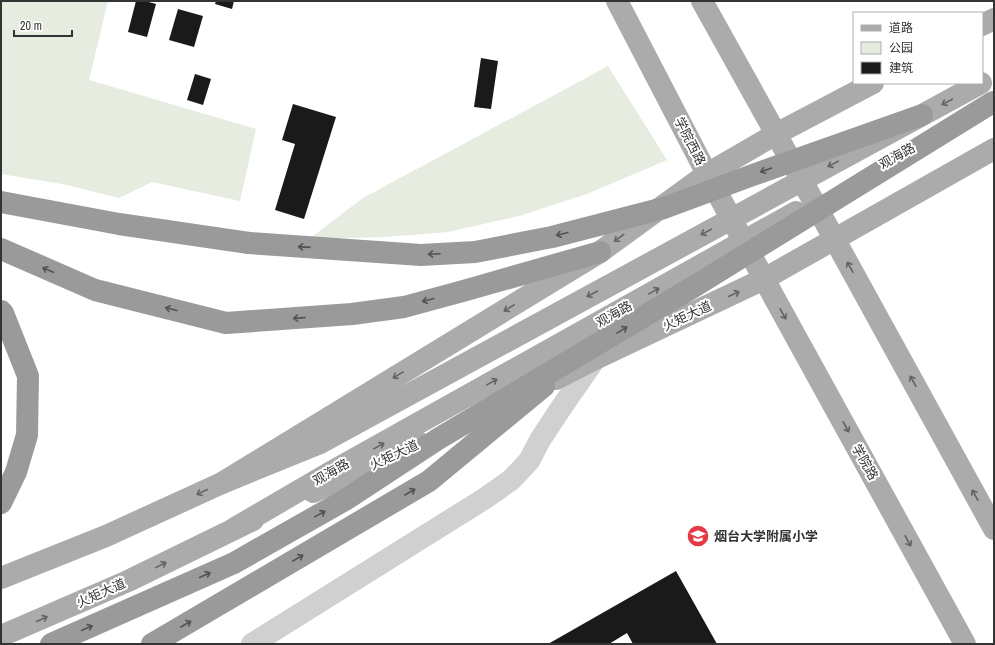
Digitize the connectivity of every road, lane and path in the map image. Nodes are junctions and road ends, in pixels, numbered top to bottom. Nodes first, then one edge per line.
1 (617, 1) edge
2 (702, 1) edge
3 (994, 18) edge
4 (983, 24) edge
5 (994, 76) edge
6 (983, 82) edge
7 (871, 84) edge
8 (980, 84) edge
9 (994, 102) edge
10 (922, 115) junction
11 (776, 134) junction
12 (994, 149) edge
13 (707, 174) junction
14 (1, 202) edge
15 (835, 240) junction
16 (1, 249) edge
17 (600, 252) junction
18 (764, 279) junction
19 (1, 311) edge
20 (595, 359) junction
21 (544, 386) junction
22 (222, 483) junction
23 (1, 502) edge
24 (235, 528) junction
25 (994, 529) edge
26 (1, 578) edge
27 (1, 636) edge
28 (51, 644) edge
29 (152, 644) edge
30 (252, 644) edge
31 (965, 644) edge

1 - 13 main road, 学院西路
2 - 11 main road
3 - 4 main road
5 - 6 main road, 观海路
7 - 11 main road
8 -> 10 main road, 观海路, bridge
24 -> 9 main road, 观海路, bridge
28 -> 9 highway, bridge
10 -> 14 highway, bridge
10 -> 22 main road, 观海路, bridge
11 - 13 main road
11 - 15 main road
12 - 15 main road
13 -> 17 main road
13 - 18 main road, 学院西路
15 - 18 main road
25 -> 15 main road
17 -> 16 highway
17 -> 22 main road
20 -> 18 main road, 火矩大道
18 -> 31 main road, 学院路
19 - 23 highway
20 - 21 main road, 火矩大道
20 - 30 street
21 - 24 main road, 火矩大道
29 -> 21 highway
22 -> 26 main road
27 -> 24 main road, 火矩大道

